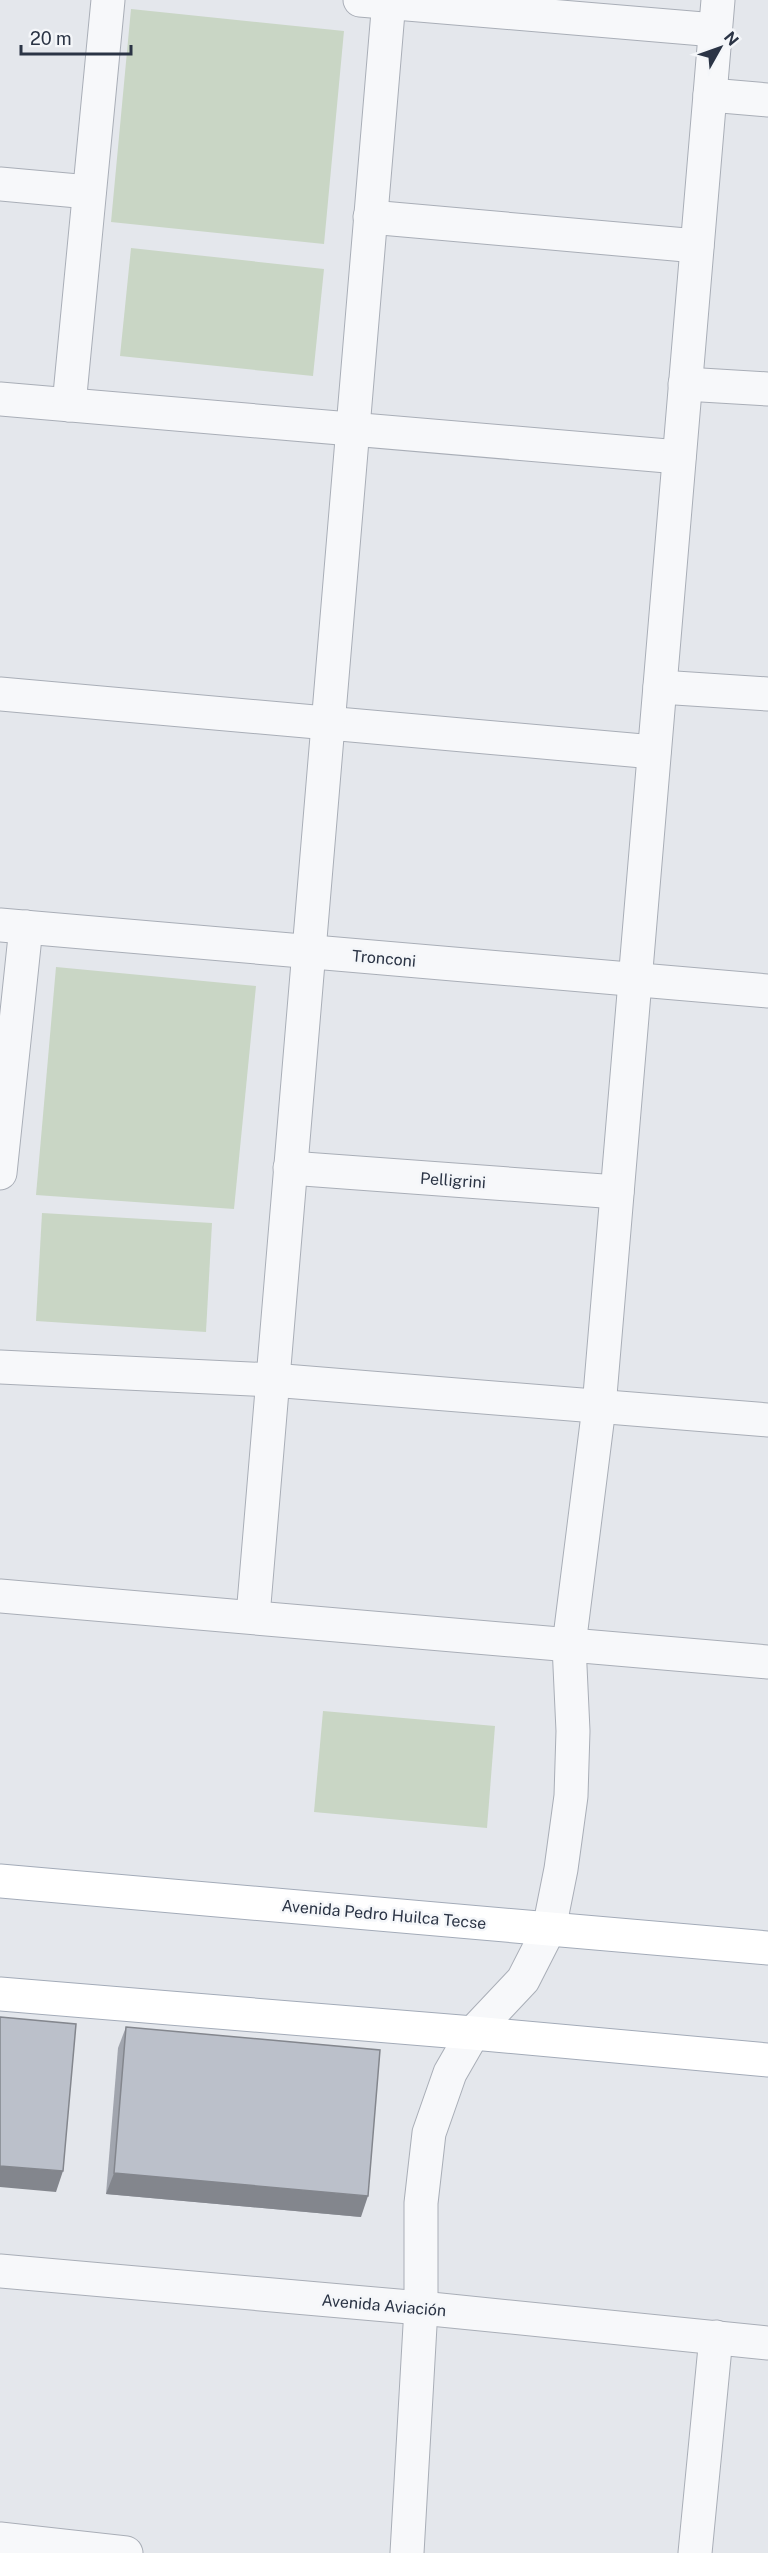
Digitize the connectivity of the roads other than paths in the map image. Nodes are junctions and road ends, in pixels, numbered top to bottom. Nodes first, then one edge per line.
1 (108, 0) edge
2 (379, 1) edge
3 (716, 15) edge
4 (710, 95) junction
5 (768, 100) edge
6 (0, 184) edge
7 (89, 192) junction
8 (370, 217) junction
9 (697, 246) junction
10 (685, 384) junction
11 (768, 389) edge
12 (0, 399) edge
13 (69, 405) junction
14 (352, 429) junction
15 (679, 457) junction
16 (660, 687) junction
17 (0, 694) edge
18 (768, 694) edge
19 (328, 723) junction
20 (654, 752) junction
21 (13, 926) edge
22 (309, 951) junction
23 (635, 979) junction
24 (768, 991) edge
25 (1, 1153) edge
26 (290, 1168) junction
27 (617, 1192) junction
28 (0, 1367) edge
29 (272, 1380) junction
30 (599, 1407) junction
31 (768, 1420) edge
32 (0, 1596) edge
33 (253, 1616) junction
34 (569, 1645) junction
35 (768, 1662) edge
36 (0, 1881) edge
37 (549, 1929) junction
38 (768, 1948) edge
39 (0, 1994) edge
40 (473, 2033) junction
41 (768, 2060) edge
42 (0, 2271) edge
43 (421, 2308) junction
44 (716, 2337) junction
45 (768, 2343) edge
46 (0, 2539) edge
47 (126, 2553) edge
48 (407, 2553) edge
49 (695, 2553) edge

1 - 7 street
2 - 3 street
2 - 8 street
3 - 4 street
4 - 5 street
4 - 9 street
6 - 7 street
7 - 13 street
8 - 9 street
8 - 14 street
9 - 10 street
10 - 11 street
10 - 15 street
12 - 13 street
13 - 14 street
14 - 15 street
14 - 19 street
15 - 16 street
16 - 18 street
16 - 20 street
17 - 19 street
19 - 20 street
19 - 22 street
20 - 23 street
21 - 22 street, Tronconi
21 - 25 street
22 - 23 street, Tronconi
22 - 26 street
23 - 24 street, Tronconi
23 - 27 street
26 - 27 street, Pelligrini
26 - 29 street
27 - 30 street
28 - 29 street
29 - 30 street
29 - 33 street
30 - 31 street
30 - 34 street
32 - 33 street
33 - 34 street
34 - 35 street
34 - 37 street
36 - 37 main road, Avenida Pedro Huilca Tecse
37 - 38 main road, Avenida Pedro Huilca Tecse
37 - 40 street
39 - 40 main road
40 - 41 main road
40 - 43 street
42 - 43 street, Avenida Aviación
43 - 44 street, Avenida Aviación
43 - 48 street
44 - 45 street, Avenida Aviación
44 - 49 street
46 - 47 street

